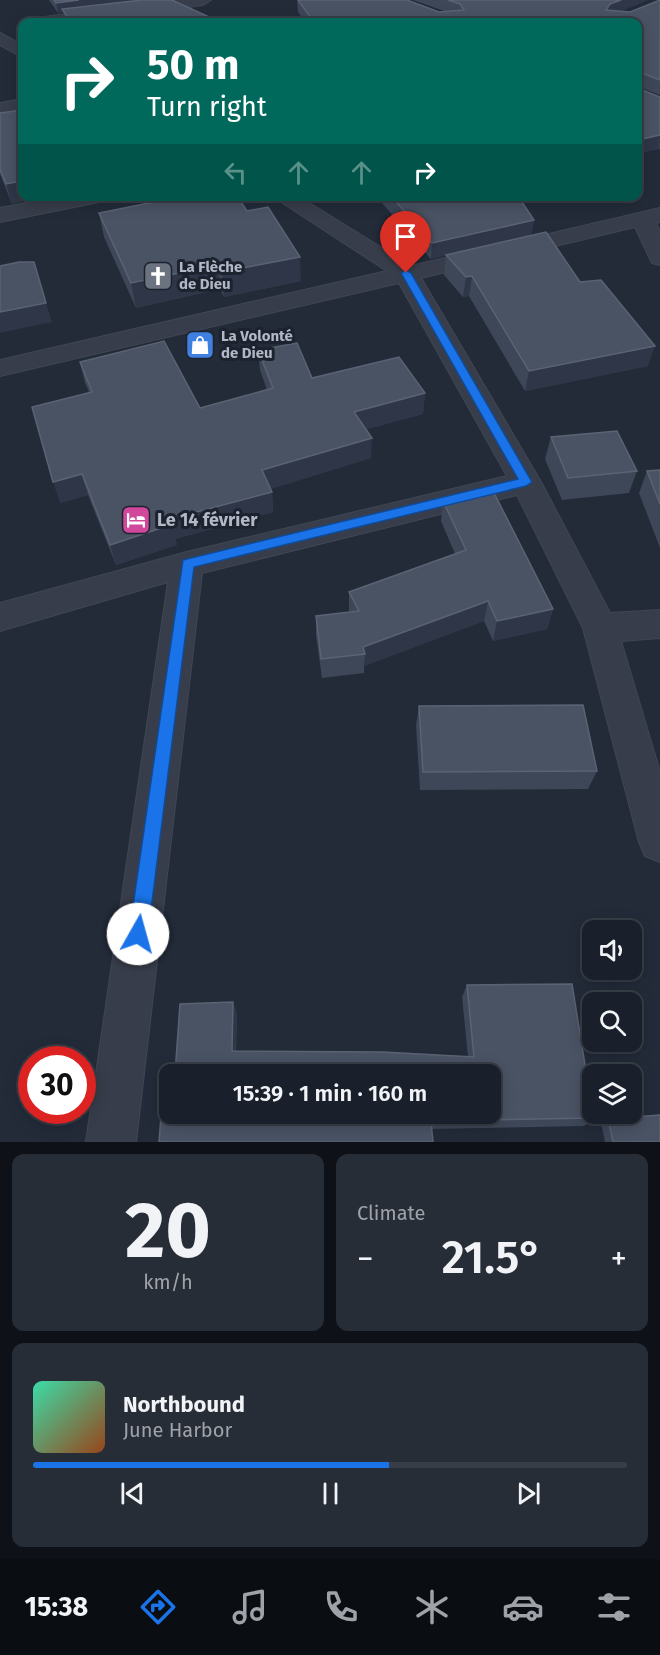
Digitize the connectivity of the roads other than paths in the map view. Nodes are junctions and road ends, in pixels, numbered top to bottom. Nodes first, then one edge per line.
1 (128, 0) edge
2 (203, 0) edge
3 (148, 9) junction
4 (76, 18) edge
5 (168, 18) edge
6 (4, 31) edge
7 (18, 47) edge
8 (18, 106) edge
9 (0, 109) edge
10 (73, 201) edge
11 (290, 201) edge
12 (0, 215) edge
13 (652, 217) edge
14 (660, 258) edge
15 (406, 273) junction
16 (0, 368) edge
17 (526, 482) junction
18 (187, 564) junction
19 (0, 616) edge
20 (660, 624) edge
21 (600, 628) junction
22 (660, 842) edge
23 (111, 1142) edge

1 - 3 street
2 - 3 street
3 - 4 street
3 - 5 street
6 - 7 street
8 - 9 street
10 - 12 street
11 - 15 street
13 - 14 street
13 - 15 street
15 - 16 street
15 - 17 street
17 - 18 street
17 - 21 street
18 - 19 street
18 - 23 street
20 - 21 street
21 - 22 street

